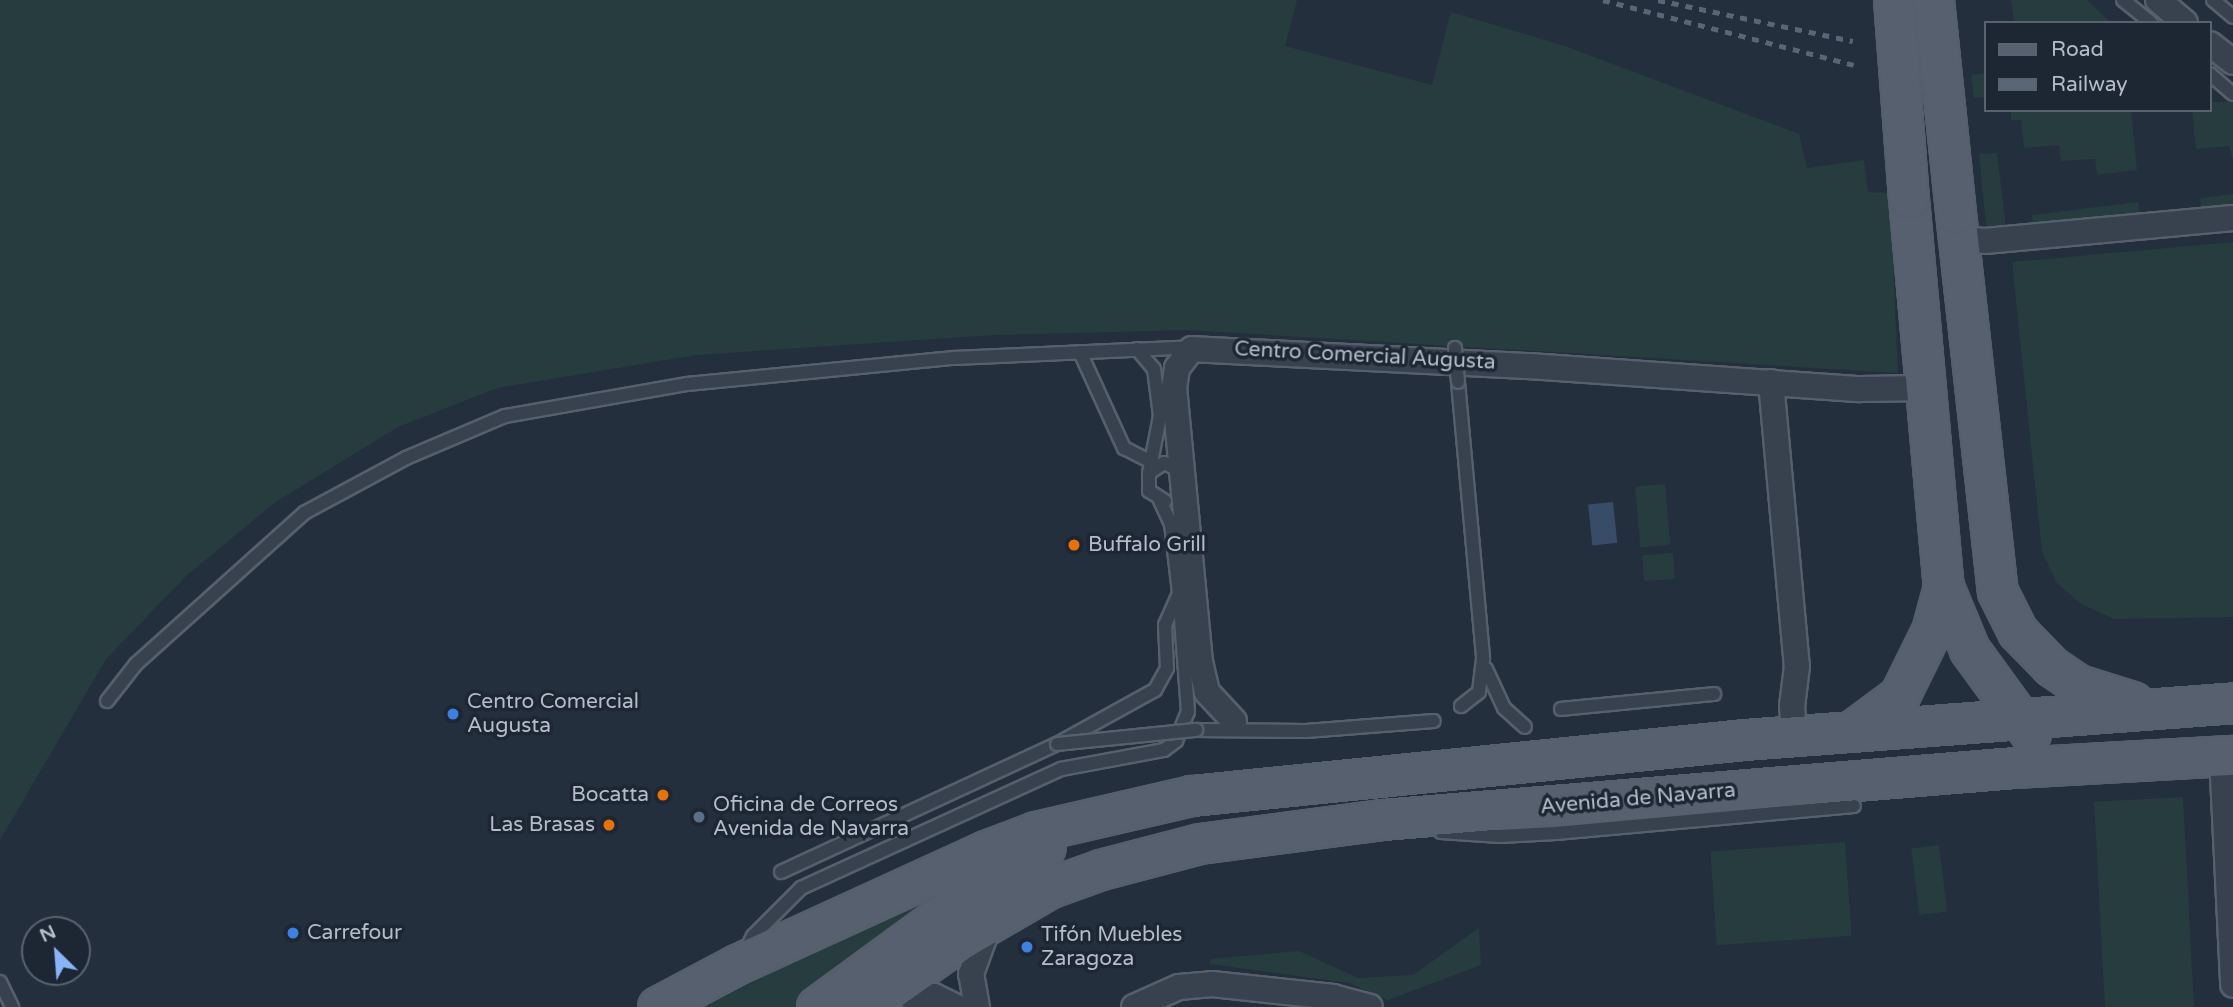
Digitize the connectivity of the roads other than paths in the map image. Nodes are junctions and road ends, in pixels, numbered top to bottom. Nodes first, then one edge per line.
1 (1894, 0) edge
2 (1934, 0) edge
3 (2123, 0) edge
4 (2158, 0) edge
5 (2213, 0) edge
6 (2233, 17) edge
7 (2149, 21) edge
8 (2183, 21) edge
9 (2212, 46) edge
10 (2233, 62) edge
11 (2212, 76) edge
12 (2233, 94) edge
13 (1937, 213) junction
14 (2233, 218) edge
15 (1201, 346) junction
16 (1455, 348) dead end
17 (1137, 349) junction
18 (1969, 351) junction
19 (1080, 352) junction
20 (1771, 382) junction
21 (1924, 388) junction
22 (1163, 477) junction
23 (1944, 587) junction
24 (1179, 593) junction
25 (2033, 650) junction
26 (1483, 659) junction
27 (1714, 694) dead end
28 (107, 701) dead end
29 (2233, 704) edge
30 (1461, 706) dead end
31 (2163, 708) junction
32 (1561, 709) dead end
33 (2019, 719) junction
34 (1234, 720) joint
35 (1434, 721) dead end
36 (1525, 727) dead end
37 (1196, 730) junction
38 (1854, 730) junction
39 (1794, 736) junction
40 (1057, 744) junction
41 (2228, 756) edge
42 (2057, 765) junction
43 (1959, 772) junction
44 (1854, 806) dead end
45 (1382, 820) junction
46 (1086, 822) junction
47 (781, 872) dead end
48 (1051, 888) junction
49 (984, 939) junction
50 (737, 965) junction
51 (0, 982) edge
52 (2233, 985) edge
53 (905, 1002) edge
54 (12, 1007) edge
55 (658, 1007) edge
56 (817, 1007) edge
57 (867, 1007) edge
58 (957, 1007) edge
59 (977, 1007) edge
60 (1134, 1007) edge
61 (1370, 1007) edge

1 - 13 main road, bridge
2 - 13 main road, bridge
3 - 7 lane
4 - 8 street
5 - 6 lane
9 - 10 street
11 - 12 lane
13 - 14 street
13 - 18 main road
13 - 21 main road
15 - 17 lane
15 - 20 street, Centro Comercial Augusta
15 - 22 street
16 - 26 lane, bridge
17 - 19 lane
17 - 22 lane
18 - 21 main road
18 - 25 main road
19 - 22 lane
19 - 28 lane
20 - 21 street, Centro Comercial Augusta
20 - 39 street
21 - 23 main road
22 - 24 lane
22 - 34 street
23 - 33 main road
23 - 38 main road
24 - 40 lane
24 - 50 lane
25 - 31 main road
25 - 33 main road
26 - 30 lane
26 - 36 lane
27 - 32 lane
29 - 31 main road
31 - 33 main road
33 - 38 main road
33 - 42 main road
33 - 43 main road
34 - 37 lane
35 - 37 lane
37 - 40 lane, bridge
38 - 39 main road
39 - 46 main road
40 - 47 lane
41 - 42 main road, Avenida de Navarra
41 - 52 street
42 - 43 main road, Avenida de Navarra
43 - 45 main road, Avenida de Navarra
44 - 45 lane
45 - 48 main road, Avenida de Navarra
46 - 50 main road
46 - 56 main road
48 - 49 main road
48 - 57 main road
49 - 53 main road
49 - 59 street
50 - 55 main road
51 - 54 lane
53 - 58 street
60 - 61 street

